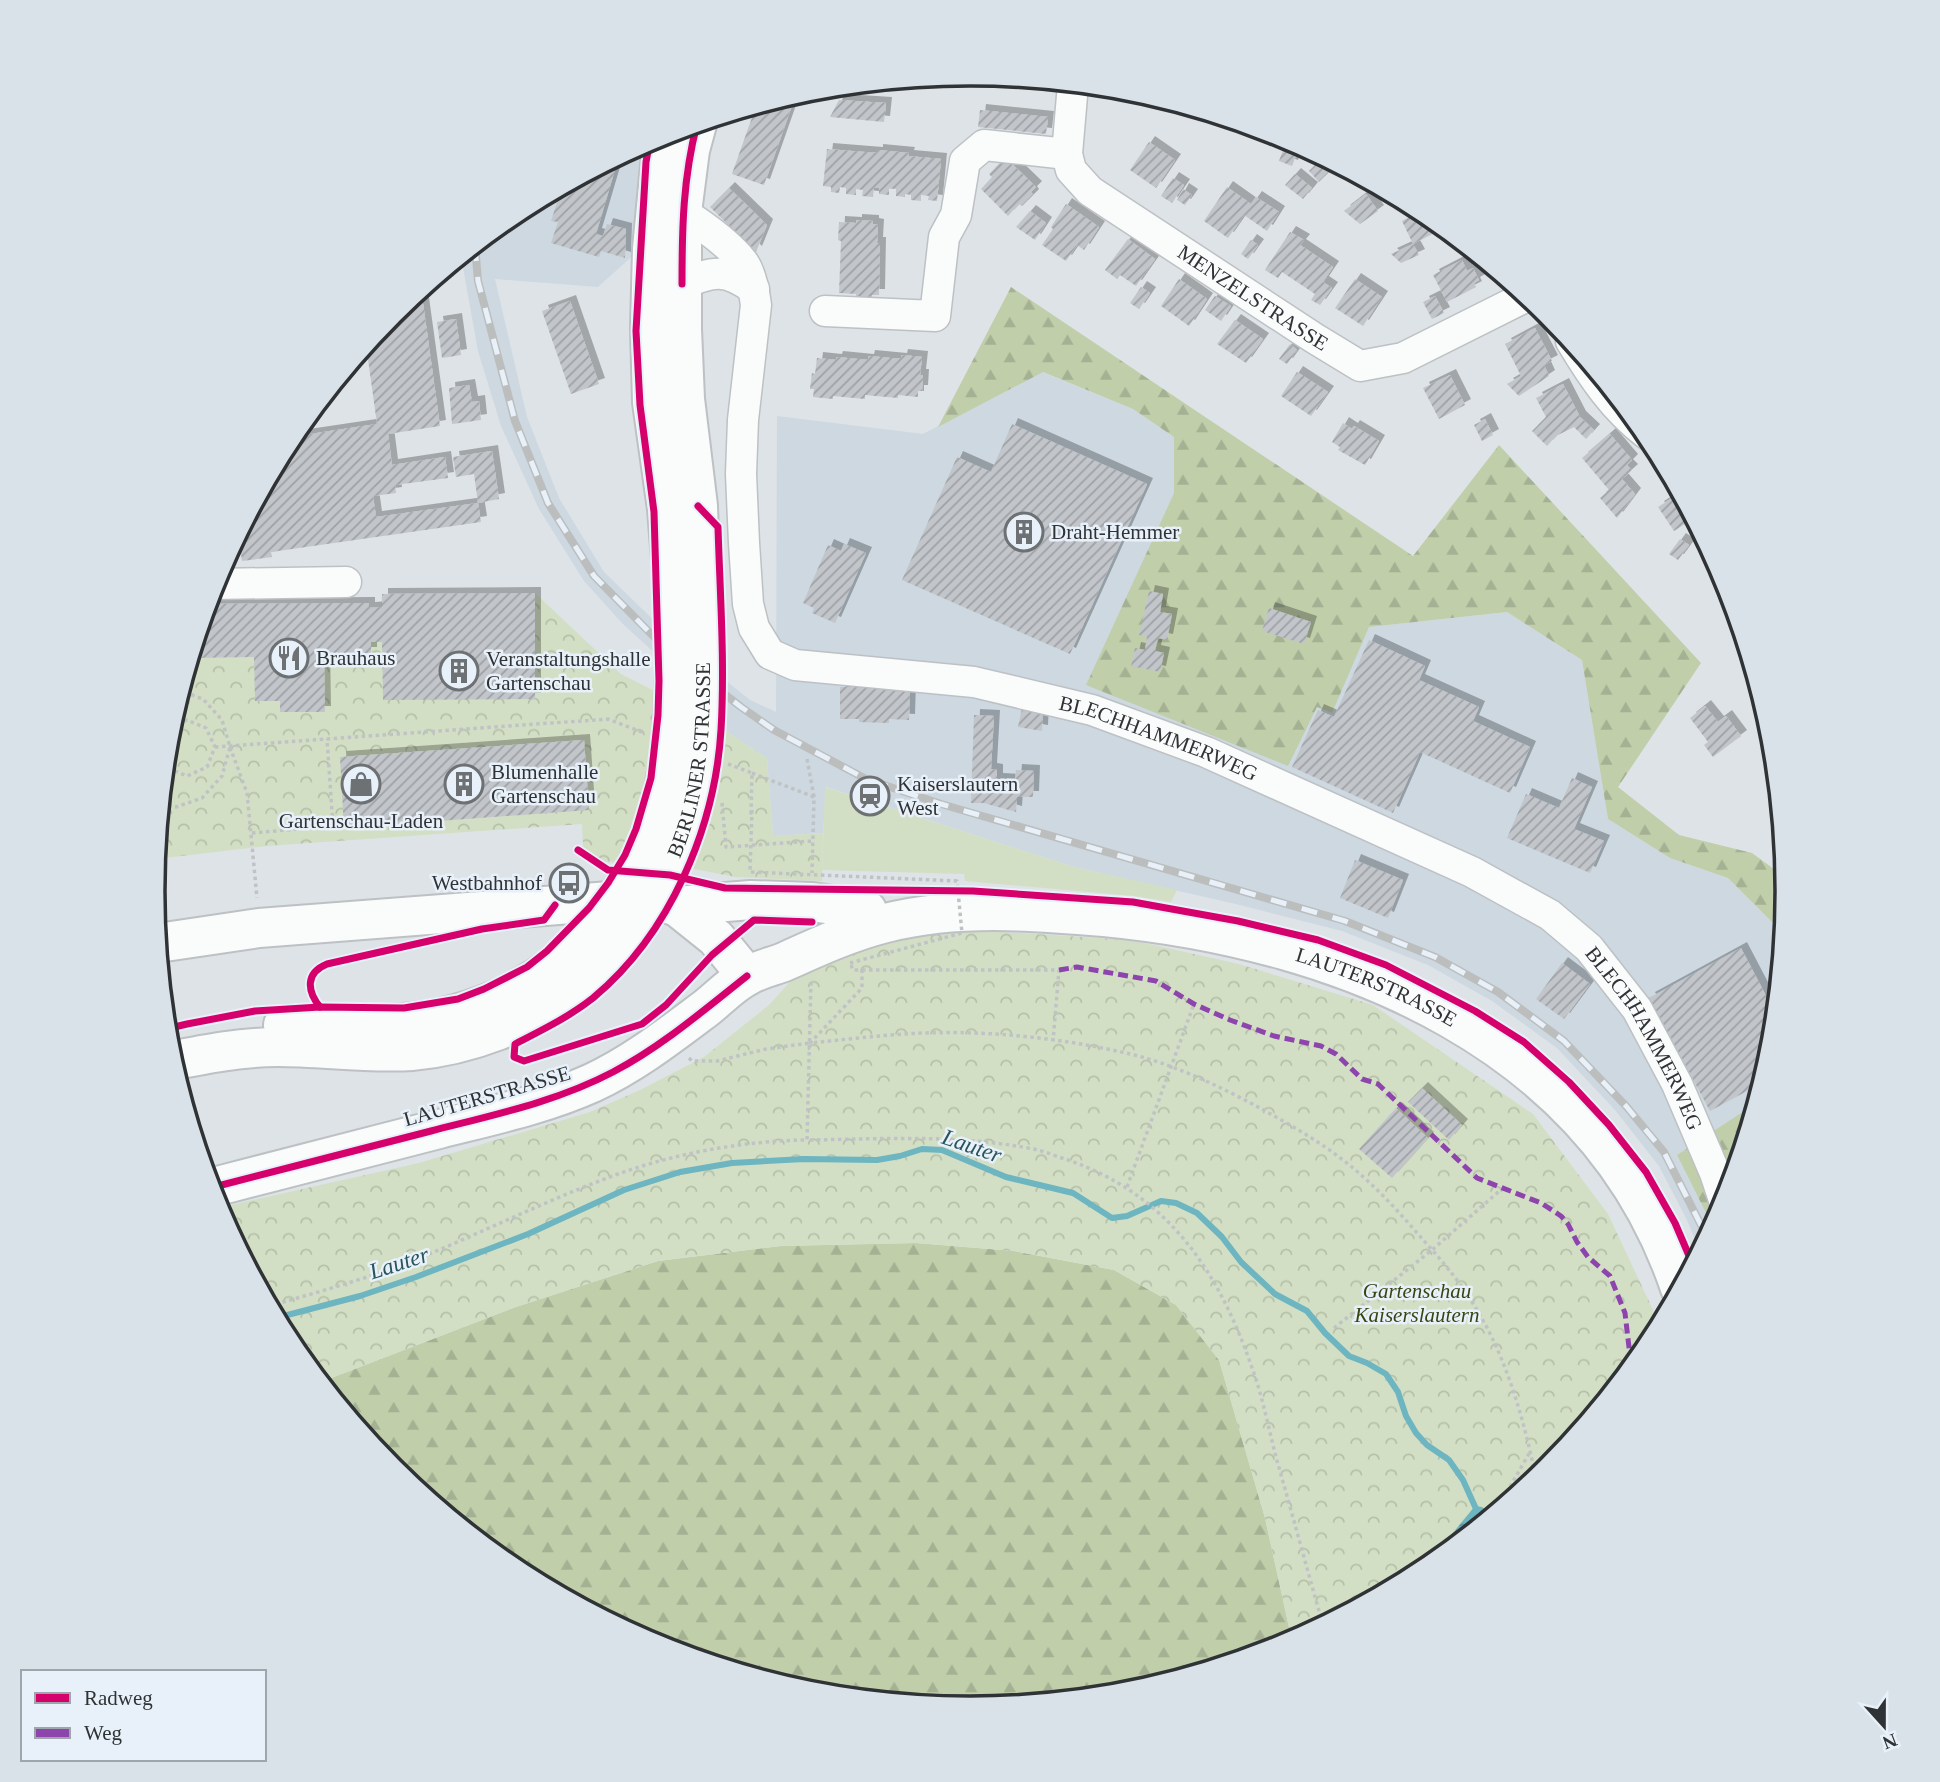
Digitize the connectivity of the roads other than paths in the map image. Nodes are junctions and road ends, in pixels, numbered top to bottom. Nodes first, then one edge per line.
1 (1072, 93) edge
2 (694, 135) edge
3 (663, 146) edge
4 (1067, 153) junction
5 (682, 212) junction
6 (667, 275) junction
7 (754, 289) junction
8 (1517, 301) edge
9 (825, 311) dead end
10 (346, 582) dead end
11 (226, 584) edge
12 (951, 898) junction
13 (687, 905) junction
14 (867, 910) junction
15 (604, 939) junction
16 (166, 942) edge
17 (751, 968) junction
18 (179, 1040) edge
19 (183, 1059) edge
20 (221, 1185) edge
21 (1719, 1185) edge
22 (1676, 1277) edge

1 - 4 street
2 - 5 main road, BERLINER STRASSE
3 - 6 main road, BERLINER STRASSE
4 - 8 street, MENZELSTRASSE
4 - 9 street
5 - 6 main road, BERLINER STRASSE
5 - 7 street, BLECHHAMMERWEG
6 - 7 street
6 - 15 main road, BERLINER STRASSE, bridge
7 - 21 street, BLECHHAMMERWEG
10 - 11 street
12 - 14 main road, LAUTERSTRASSE
12 - 17 main road, LAUTERSTRASSE
12 - 22 main road, LAUTERSTRASSE
13 - 14 main road
13 - 16 main road
13 - 17 main road
14 - 17 main road, LAUTERSTRASSE
15 - 18 main road, BERLINER STRASSE
15 - 19 main road, BERLINER STRASSE
17 - 20 main road, LAUTERSTRASSE

